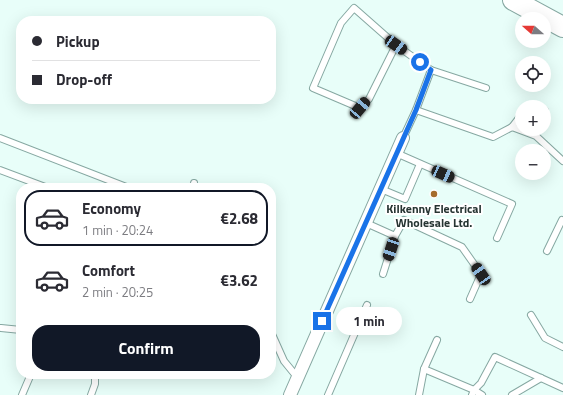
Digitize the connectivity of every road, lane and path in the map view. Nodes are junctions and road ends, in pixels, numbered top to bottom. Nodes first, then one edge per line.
1 (513, 0) edge
2 (563, 27) edge
3 (396, 45) junction
4 (431, 70) junction
5 (486, 88) dead end
6 (416, 110) junction
7 (515, 123) edge
8 (512, 127) junction
9 (0, 138) edge
10 (403, 138) joint
11 (396, 153) junction
12 (563, 161) edge
13 (420, 164) junction
14 (0, 170) edge
15 (35, 183) edge
16 (116, 183) edge
17 (381, 189) junction
18 (563, 221) edge
19 (366, 223) junction
20 (395, 236) junction
21 (497, 238) dead end
22 (547, 250) dead end
23 (382, 274) dead end
24 (470, 299) dead end
25 (367, 305) dead end
26 (531, 315) dead end
27 (1, 328) dead end
28 (16, 330) edge
29 (437, 340) dead end
30 (276, 343) edge
31 (563, 347) edge
32 (424, 370) junction
33 (298, 377) junction
34 (541, 378) junction
35 (28, 379) edge
36 (95, 379) edge
37 (563, 388) edge
38 (473, 393) edge
39 (22, 395) edge
40 (91, 395) edge
41 (290, 395) edge
42 (328, 395) edge
43 (419, 395) edge
44 (482, 395) edge
45 (514, 395) edge

1 - 2 highway
3 - 3 lane
3 - 4 lane
4 - 5 lane
4 - 6 lane
6 - 8 lane
6 - 10 lane
7 - 8 lane
8 - 12 lane
9 - 16 lane
10 - 11 street
11 - 13 lane
11 - 17 street
13 - 17 lane
13 - 21 lane
14 - 15 lane
17 - 19 street
18 - 22 lane
19 - 20 lane
19 - 33 street
20 - 23 lane
20 - 24 lane
25 - 42 lane
26 - 31 lane
27 - 28 lane
29 - 32 lane
30 - 33 lane
32 - 38 lane
32 - 43 lane
33 - 41 street
34 - 37 lane
34 - 38 lane
34 - 45 lane
35 - 39 lane
36 - 40 lane
38 - 44 lane

